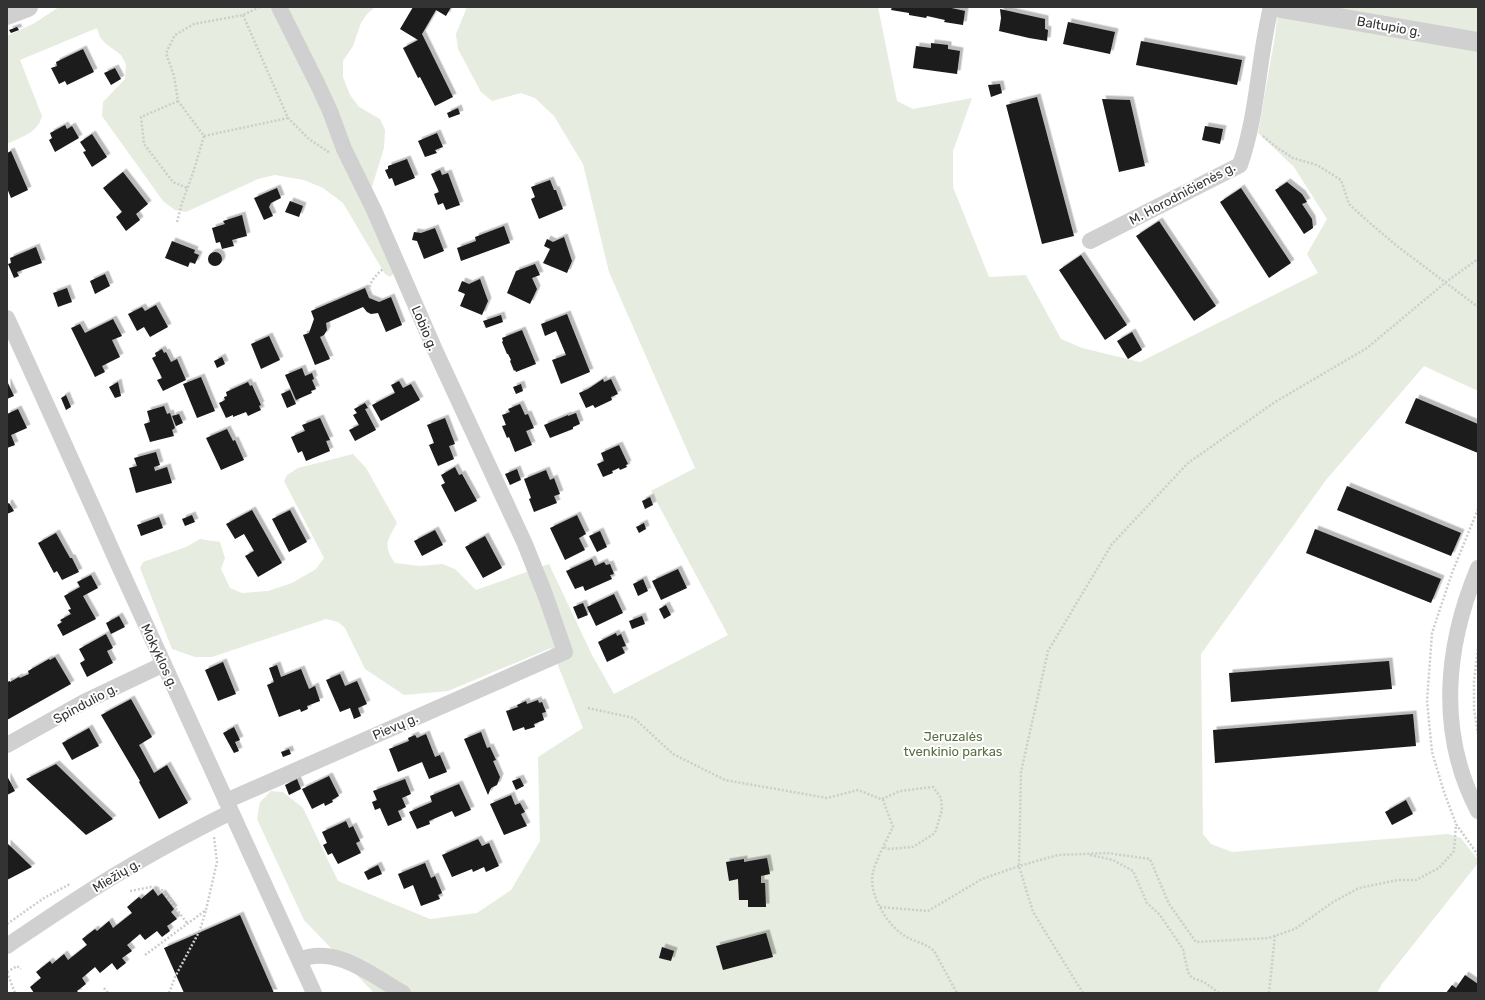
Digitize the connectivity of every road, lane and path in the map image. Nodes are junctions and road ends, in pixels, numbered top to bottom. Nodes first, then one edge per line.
1 (28, 7) edge
2 (260, 7) edge
3 (278, 7) edge
4 (1271, 7) edge
5 (1275, 7) edge
6 (7, 15) edge
7 (243, 15) junction
8 (1478, 42) edge
9 (178, 101) junction
10 (288, 118) junction
11 (1250, 125) junction
12 (204, 136) junction
13 (332, 155) dead end
14 (187, 188) junction
15 (177, 222) dead end
16 (1090, 241) dead end
17 (1478, 259) edge
18 (397, 261) junction
19 (1446, 282) junction
20 (369, 291) dead end
21 (1478, 307) edge
22 (7, 318) edge
23 (1478, 568) edge
24 (1478, 649) edge
25 (565, 652) joint
26 (164, 664) junction
27 (588, 708) dead end
28 (1478, 734) edge
29 (7, 745) edge
30 (881, 799) junction
31 (228, 807) junction
32 (1478, 811) edge
33 (1456, 824) dead end
34 (213, 830) dead end
35 (884, 848) junction
36 (1086, 855) junction
37 (1019, 866) junction
38 (130, 891) dead end
39 (880, 907) junction
40 (206, 910) junction
41 (188, 923) junction
42 (1275, 935) junction
43 (7, 946) edge
44 (145, 955) dead end
45 (299, 960) junction
46 (21, 970) dead end
47 (7, 972) edge
48 (104, 988) dead end
49 (15, 993) edge
50 (108, 993) edge
51 (169, 993) edge
52 (314, 993) edge
53 (403, 993) edge
54 (957, 993) edge
55 (1083, 993) edge
56 (1219, 993) edge
57 (1269, 993) edge

1 - 6 street
2 - 7 path
3 - 18 street, Lobio g.
4 - 11 street, M. Horodničienės g.
5 - 8 street, Baltupio g.
7 - 9 path
7 - 10 path
9 - 12 path
9 - 14 path
10 - 12 path
10 - 13 path
11 - 16 street, M. Horodničienės g.
11 - 19 path
12 - 14 path
14 - 15 path
17 - 19 path
18 - 20 path
18 - 25 street, Lobio g.
19 - 21 path
19 - 37 path
22 - 26 street, Mokyklos g.
23 - 32 street
24 - 28 path
25 - 31 street, Pievų g.
26 - 29 street, Spindulio g.
26 - 31 street, Mokyklos g.
27 - 30 path
30 - 35 path
30 - 35 path
31 - 43 street, Miežių g.
31 - 45 street, Mokyklos g.
33 - 42 path
34 - 40 path
35 - 39 path
36 - 37 path
36 - 42 path
36 - 56 path
37 - 39 path
37 - 55 path
38 - 41 path
39 - 54 path
40 - 41 path
40 - 51 path
41 - 44 path
42 - 57 path
45 - 52 street, Mokyklos g.
45 - 53 street
46 - 47 path
47 - 49 path
48 - 50 path

